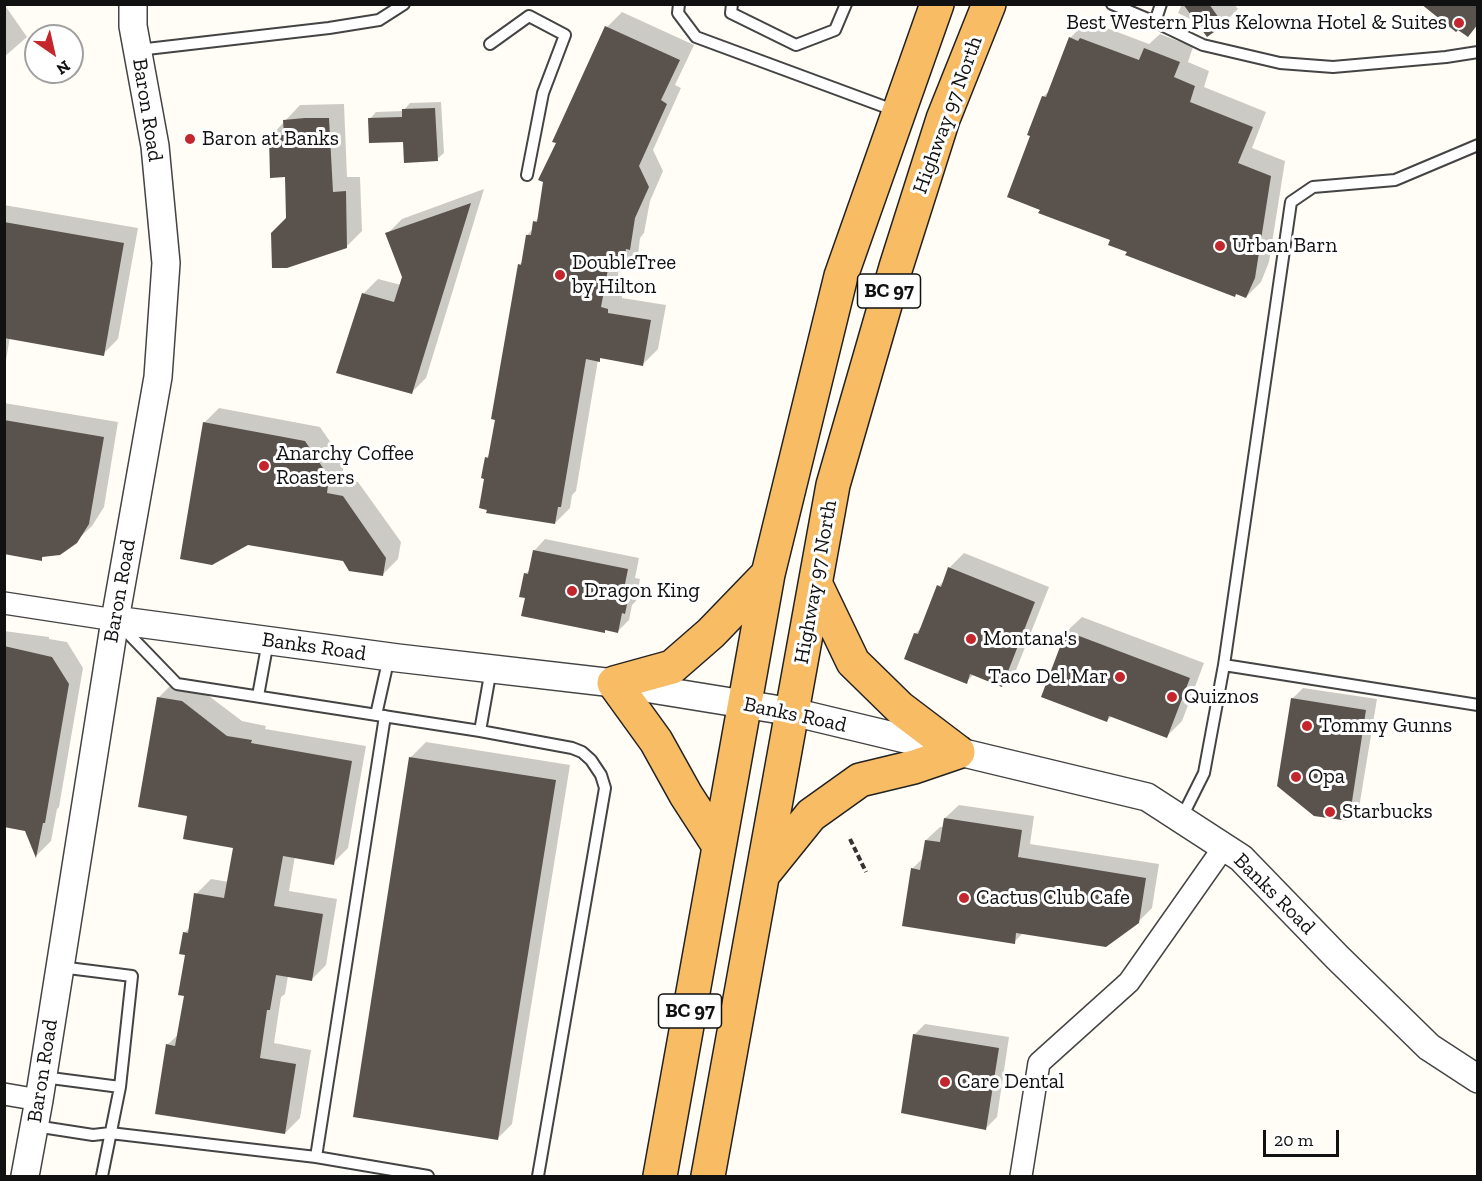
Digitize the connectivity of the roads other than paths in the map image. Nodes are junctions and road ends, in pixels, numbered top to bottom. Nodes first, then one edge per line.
1 (133, 4) edge
2 (404, 4) edge
3 (679, 4) edge
4 (732, 4) edge
5 (846, 4) edge
6 (937, 4) edge
7 (990, 4) edge
8 (1112, 4) edge
9 (1161, 4) edge
10 (1155, 22) junction
11 (490, 44) dead end
12 (137, 50) junction
13 (1478, 52) edge
14 (900, 112) junction
15 (1478, 145) edge
16 (527, 175) dead end
17 (768, 574) junction
18 (816, 585) junction
19 (4, 603) edge
20 (115, 620) junction
21 (268, 641) junction
22 (389, 657) junction
23 (1224, 665) junction
24 (491, 669) junction
25 (614, 683) junction
26 (258, 696) junction
27 (746, 704) junction
28 (1478, 705) edge
29 (793, 712) junction
30 (381, 715) junction
31 (480, 730) junction
32 (958, 752) junction
33 (1181, 819) junction
34 (719, 846) junction
35 (1224, 847) junction
36 (762, 876) junction
37 (60, 967) junction
38 (1478, 1079) edge
39 (120, 1088) junction
40 (4, 1094) edge
41 (39, 1101) junction
42 (110, 1134) junction
43 (315, 1157) junction
44 (25, 1176) edge
45 (102, 1176) edge
46 (428, 1176) edge
47 (538, 1176) edge
48 (660, 1176) edge
49 (708, 1176) edge
50 (1021, 1176) edge

1 - 12 street, Baron Road
2 - 12 lane
3 - 14 lane
4 - 5 lane
6 - 14 highway, Highway 97 North / BC 97
7 - 18 highway, Highway 97 North / BC 97
8 - 10 lane
9 - 10 lane
10 - 13 lane
11 - 16 lane
12 - 20 street, Baron Road
14 - 17 highway, Highway 97 North / BC 97
15 - 23 lane
17 - 25 highway
17 - 27 highway, Highway 97 North / BC 97
18 - 29 highway, Highway 97 North / BC 97
18 - 32 highway
19 - 20 street, Banks Road
20 - 21 street, Banks Road
20 - 26 lane
20 - 37 street, Baron Road
21 - 22 street, Banks Road
21 - 26 lane
22 - 24 street, Banks Road
22 - 30 lane
23 - 28 lane
23 - 33 lane
24 - 25 street, Banks Road
24 - 31 lane
25 - 27 street, Banks Road
25 - 34 highway
26 - 30 lane
27 - 29 street, Banks Road
27 - 34 highway, Highway 97 North / BC 97
29 - 32 street, Banks Road
29 - 36 highway, Highway 97 North / BC 97
30 - 31 lane
30 - 43 lane
31 - 47 lane
32 - 33 street, Banks Road
32 - 36 highway
33 - 35 street, Banks Road
34 - 48 highway, Highway 97 North / BC 97
35 - 38 street, Banks Road
35 - 50 street
36 - 49 highway, Highway 97 North / BC 97
37 - 39 lane
37 - 41 street, Baron Road
39 - 41 lane
39 - 42 lane
40 - 41 street
41 - 42 lane
41 - 44 street, Baron Road
42 - 43 lane
42 - 45 lane
43 - 46 lane

